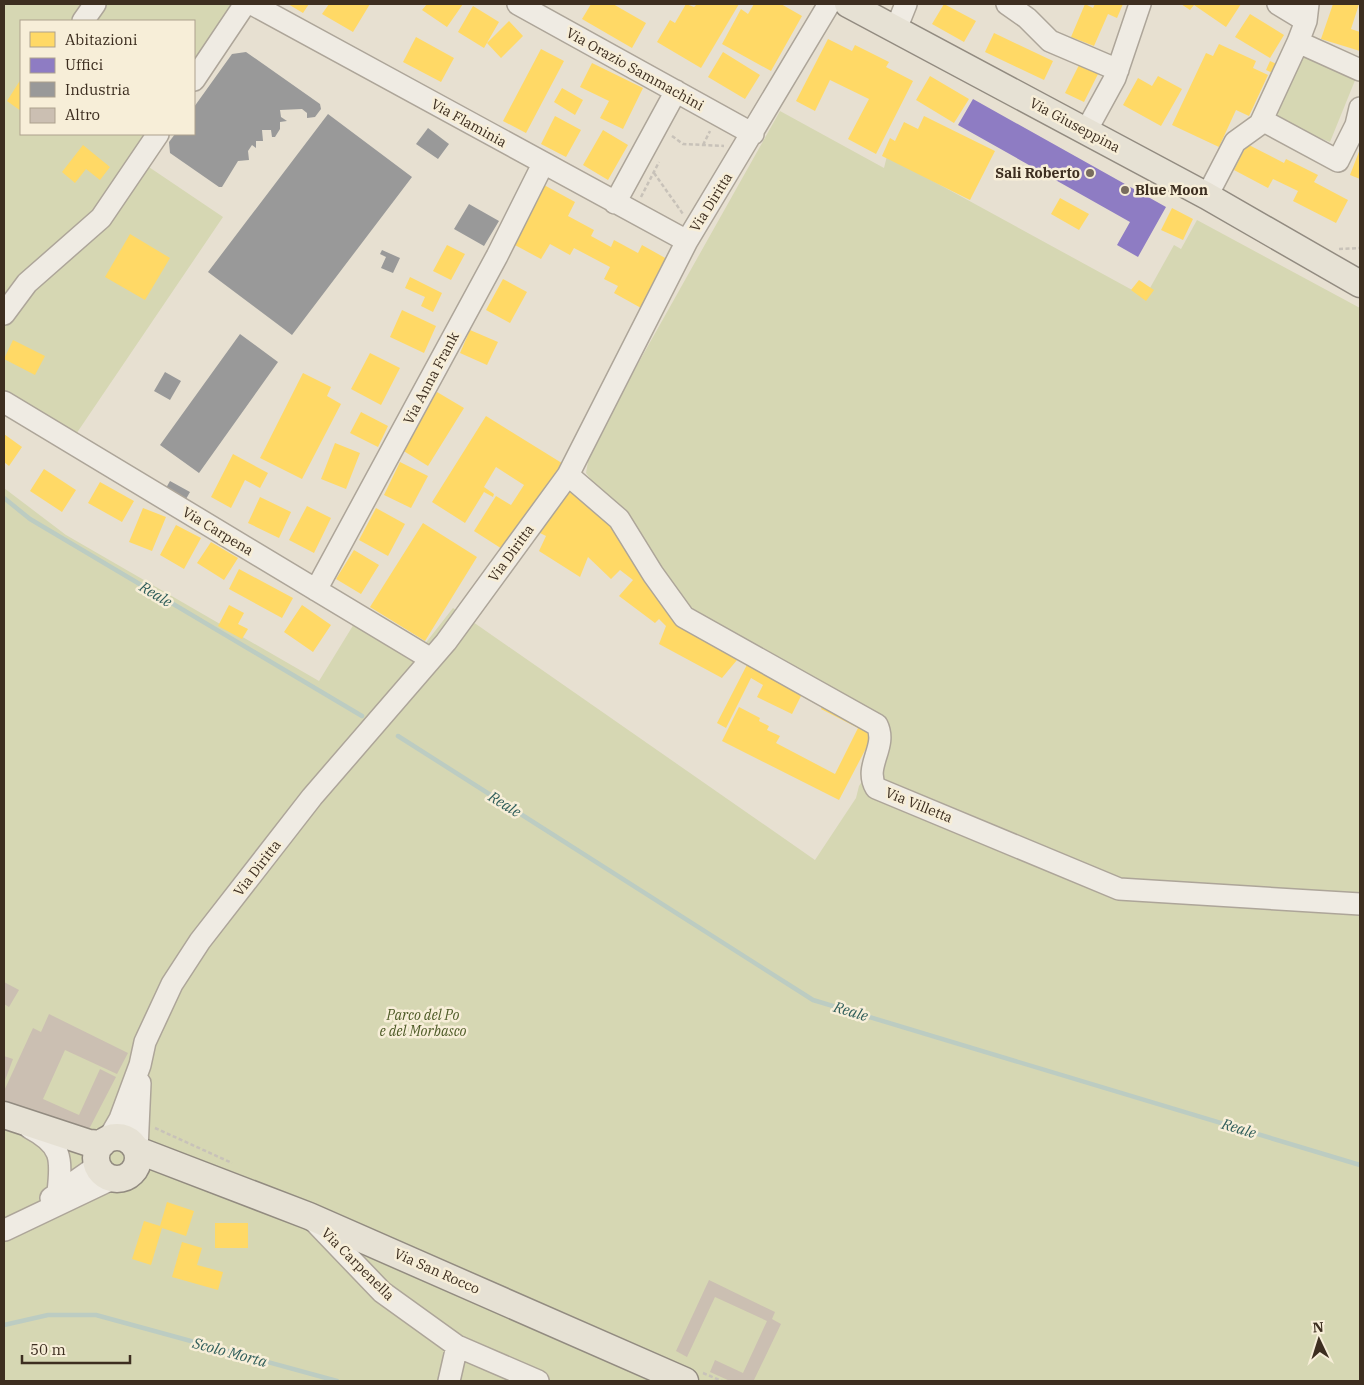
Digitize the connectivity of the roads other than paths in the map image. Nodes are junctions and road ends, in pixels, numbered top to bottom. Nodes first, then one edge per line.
1 (95, 4) edge
2 (245, 4) edge
3 (252, 4) edge
4 (518, 4) edge
5 (829, 4) edge
6 (848, 4) edge
7 (906, 4) edge
8 (1006, 4) edge
9 (1140, 4) edge
10 (1278, 4) edge
11 (1307, 12) edge
12 (84, 20) edge
13 (896, 29) junction
14 (1298, 42) junction
15 (1118, 70) junction
16 (1360, 70) edge
17 (195, 79) edge
18 (676, 91) junction
19 (1360, 108) edge
20 (1262, 120) junction
21 (1086, 130) junction
22 (157, 135) edge
23 (749, 140) junction
24 (543, 164) junction
25 (1207, 196) junction
26 (614, 203) junction
27 (680, 238) junction
28 (1300, 250) junction
29 (1360, 264) edge
30 (1360, 284) edge
31 (4, 314) edge
32 (4, 402) edge
33 (568, 475) junction
34 (316, 590) junction
35 (431, 659) junction
36 (1360, 904) edge
37 (140, 1065) junction
38 (6, 1115) edge
39 (48, 1138) junction
40 (105, 1157) junction
41 (137, 1159) junction
42 (58, 1192) junction
43 (309, 1216) junction
44 (4, 1231) edge
45 (457, 1346) junction
46 (449, 1381) edge
47 (538, 1381) edge
48 (685, 1381) edge

1 - 12 street
2 - 17 street
3 - 24 street, Via Flaminia
4 - 18 street, Via Orazio Sammachini
5 - 23 street, Via Diritta
6 - 13 main road, Via Giuseppina
7 - 13 street
8 - 15 street
9 - 15 street
10 - 11 street
11 - 14 street
13 - 21 main road, Via Giuseppina
14 - 16 street
14 - 20 street
15 - 21 street
18 - 23 street, Via Orazio Sammachini
18 - 26 street
19 - 20 street
20 - 25 street
21 - 25 main road, Via Giuseppina
22 - 31 street
23 - 27 street, Via Diritta
24 - 26 street, Via Flaminia
24 - 34 street, Via Anna Frank
25 - 28 main road, Via Giuseppina
26 - 27 street, Via Flaminia
27 - 33 street, Via Diritta
28 - 29 main road, Via Giuseppina
28 - 30 main road, Via Giuseppina
32 - 34 street, Via Carpena
33 - 35 street, Via Diritta
33 - 36 street, Via Villetta
34 - 35 street, Via Carpena
35 - 37 street, Via Diritta
37 - 40 street, Via Diritta
37 - 41 street, Via Diritta
38 - 39 street
38 - 40 main road
39 - 40 main road
39 - 42 street
40 - 41 main road
40 - 41 main road, Via San Rocco
40 - 42 street, Via Diritta
40 - 44 street, Via Diritta
41 - 43 main road, Via San Rocco
42 - 44 street, Via Diritta
43 - 45 street, Via Carpenella
43 - 48 main road, Via San Rocco
45 - 46 street
45 - 47 street, Via Carpenella

